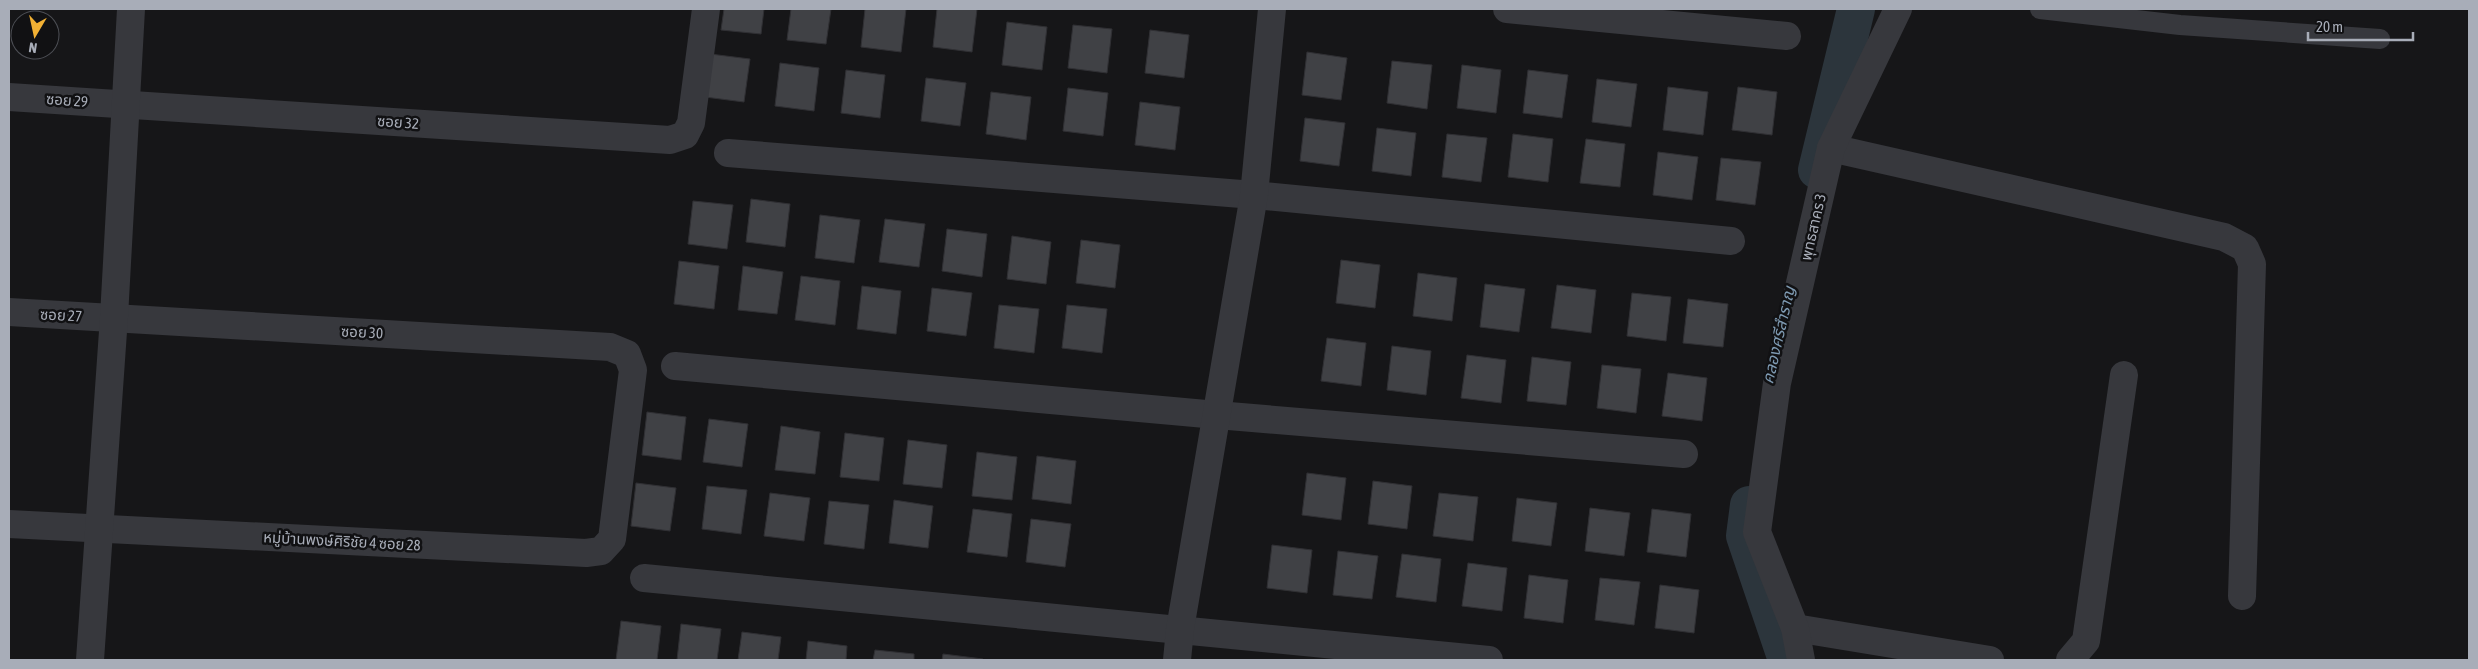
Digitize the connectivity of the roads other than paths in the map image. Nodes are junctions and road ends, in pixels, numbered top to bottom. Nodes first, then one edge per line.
1 (131, 9) edge
2 (706, 9) edge
3 (1272, 9) edge
4 (1507, 9) edge
5 (1898, 9) edge
6 (2040, 9) edge
7 (1786, 36) dead end
8 (2380, 39) dead end
9 (9, 96) edge
10 (125, 104) junction
11 (1831, 148) junction
12 (728, 153) dead end
13 (1254, 195) junction
14 (1731, 241) dead end
15 (9, 312) edge
16 (114, 317) junction
17 (675, 366) dead end
18 (2124, 375) dead end
19 (1217, 415) junction
20 (1684, 454) dead end
21 (9, 524) edge
22 (99, 529) junction
23 (586, 553) joint
24 (644, 578) dead end
25 (2242, 596) dead end
26 (1795, 628) junction
27 (1180, 629) junction
28 (90, 660) edge
29 (1177, 660) edge
30 (1489, 660) edge
31 (1801, 660) edge
32 (1990, 660) edge
33 (2070, 660) edge

1 - 10 street
2 - 10 street, ซอย 32
3 - 13 street
4 - 7 street
5 - 11 street, พุทธสาคร 3
6 - 8 lane
9 - 10 street, ซอย 29
10 - 16 street
11 - 25 street
11 - 26 street, พุทธสาคร 3
12 - 13 street
13 - 14 street
13 - 19 street
15 - 16 street, ซอย 27
16 - 22 street
16 - 23 street, ซอย 30
17 - 19 street
18 - 33 street
19 - 20 street
19 - 27 street
21 - 22 street, หมู่บ้านพงษ์ศิริชัย 4 ซอย 28
22 - 23 street, หมู่บ้านพงษ์ศิริชัย 4 ซอย 28
22 - 28 street
24 - 27 street
26 - 31 street, พุทธสาคร 3
26 - 32 street
27 - 29 street
27 - 30 street

